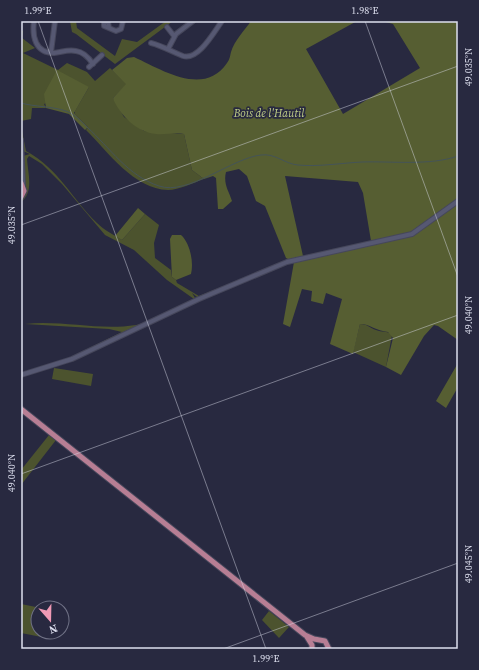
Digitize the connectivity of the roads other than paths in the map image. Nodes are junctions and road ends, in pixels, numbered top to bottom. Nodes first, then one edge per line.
1 (34, 21) edge
2 (55, 21) edge
3 (123, 21) edge
4 (193, 21) edge
5 (222, 21) edge
6 (109, 28) dead end
7 (167, 28) dead end
8 (174, 36) junction
9 (151, 43) dead end
10 (168, 49) junction
11 (51, 52) junction
12 (102, 55) dead end
13 (93, 64) junction
14 (89, 67) dead end
15 (21, 140) edge
16 (22, 184) edge
17 (21, 197) edge
18 (458, 202) edge
19 (21, 375) edge
20 (21, 409) edge
21 (304, 634) junction
22 (318, 640) junction
23 (312, 647) edge
24 (328, 648) edge

1 - 11 street
2 - 11 street
3 - 6 street
4 - 8 street
5 - 10 street
7 - 8 street
8 - 10 street
9 - 10 street
11 - 13 street
12 - 13 street
13 - 14 street
15 - 16 street
16 - 17 main road
18 - 19 street
20 - 21 main road
21 - 22 main road
21 - 23 main road
22 - 23 main road
22 - 24 main road

